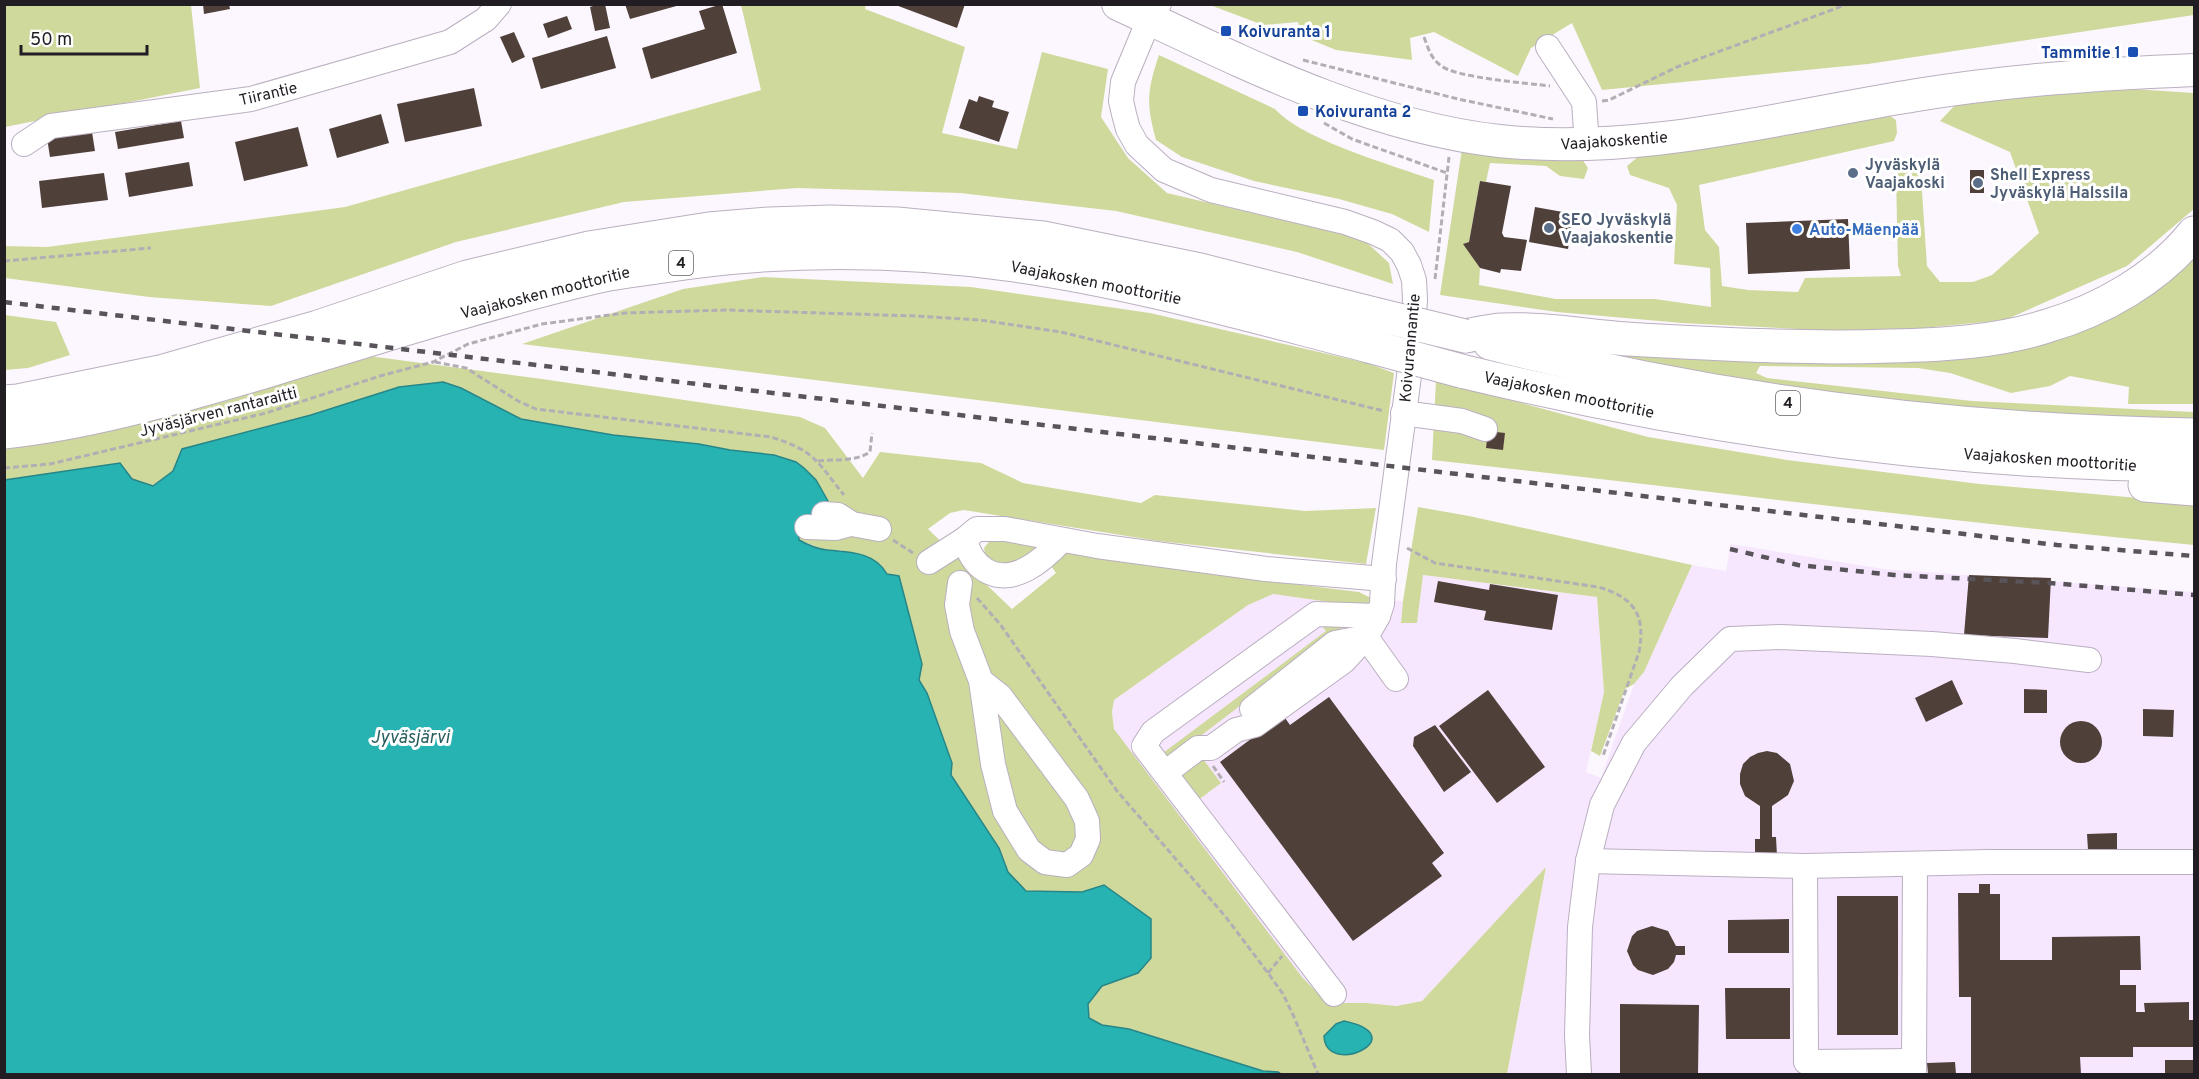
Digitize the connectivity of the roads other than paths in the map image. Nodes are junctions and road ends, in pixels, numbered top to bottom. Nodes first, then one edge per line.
1 (499, 4) edge
2 (1118, 4) edge
3 (1155, 12) edge
4 (1548, 47) dead end
5 (2194, 70) edge
6 (2131, 73) junction
7 (2194, 81) edge
8 (1587, 135) junction
9 (24, 144) dead end
10 (2194, 233) edge
11 (1465, 336) junction
12 (4, 402) edge
13 (1403, 413) junction
14 (1485, 429) dead end
15 (4, 432) edge
16 (2194, 435) edge
17 (2014, 458) junction
18 (2194, 465) edge
19 (2194, 489) edge
20 (816, 521) dead end
21 (879, 529) dead end
22 (965, 538) junction
23 (1062, 540) junction
24 (929, 562) dead end
25 (1384, 579) junction
26 (960, 583) dead end
27 (1372, 627) junction
28 (2090, 660) dead end
29 (1396, 678) dead end
30 (981, 681) junction
31 (1165, 773) junction
32 (1588, 861) junction
33 (2194, 862) edge
34 (1915, 864) junction
35 (1805, 866) junction
36 (1334, 994) dead end
37 (1914, 1068) edge
38 (1579, 1074) edge

1 - 9 street, Tiirantie
2 - 3 main road, Vaajakoskentie
3 - 8 main road, Vaajakoskentie
3 - 13 street, Koivurannantie
4 - 8 street
5 - 6 main road, Vaajakoskentie
6 - 7 main road, Vaajakoskentie
6 - 8 main road, Vaajakoskentie
10 - 11 highway
11 - 12 highway, Vaajakosken moottoritie / 4, bridge
11 - 16 highway, Vaajakosken moottoritie / 4
13 - 14 street
13 - 25 street, Koivurannantie
15 - 17 highway, Vaajakosken moottoritie / 4, bridge
17 - 18 highway, Vaajakosken moottoritie / 4
17 - 19 highway
20 - 21 street
22 - 23 street
22 - 23 street
22 - 24 street
23 - 25 street
25 - 27 street, Koivurannantie
26 - 30 street
27 - 29 street
27 - 31 street
27 - 31 street
28 - 32 street
30 - 30 street
31 - 36 street
32 - 35 street
32 - 38 street
33 - 34 street
34 - 35 street
34 - 37 street
35 - 37 street

